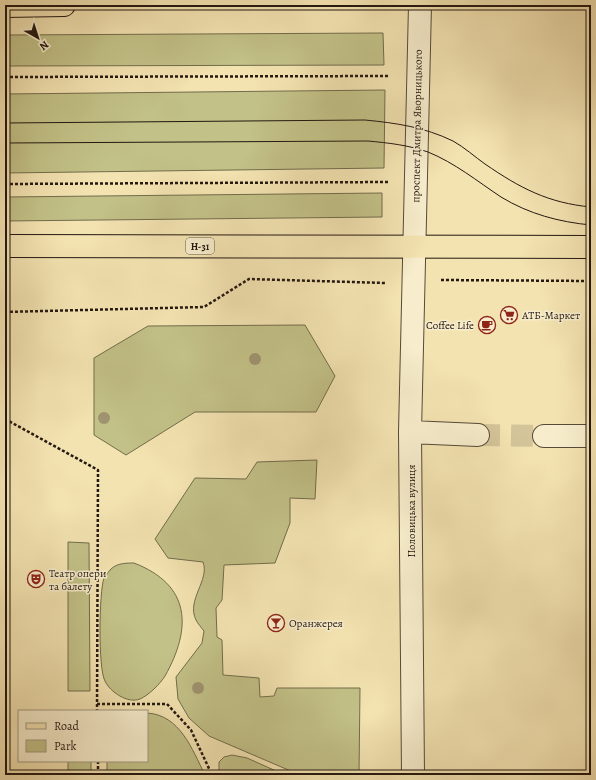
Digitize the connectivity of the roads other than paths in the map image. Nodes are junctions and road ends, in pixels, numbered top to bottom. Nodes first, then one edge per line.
1 (64, 5) edge
2 (420, 5) edge
3 (5, 6) edge
4 (5, 246) edge
5 (405, 247) junction
6 (591, 247) edge
7 (410, 432) junction
8 (478, 435) tunnel mouth
9 (544, 436) tunnel mouth
10 (591, 436) edge
11 (413, 775) edge

1 - 3 main road
2 - 5 street, проспект Дмитра Яворницького
4 - 5 main road, Н-31
5 - 6 main road, Н-31
5 - 7 street, Половицька вулиця
7 - 8 street
7 - 11 street, Половицька вулиця
9 - 10 street

